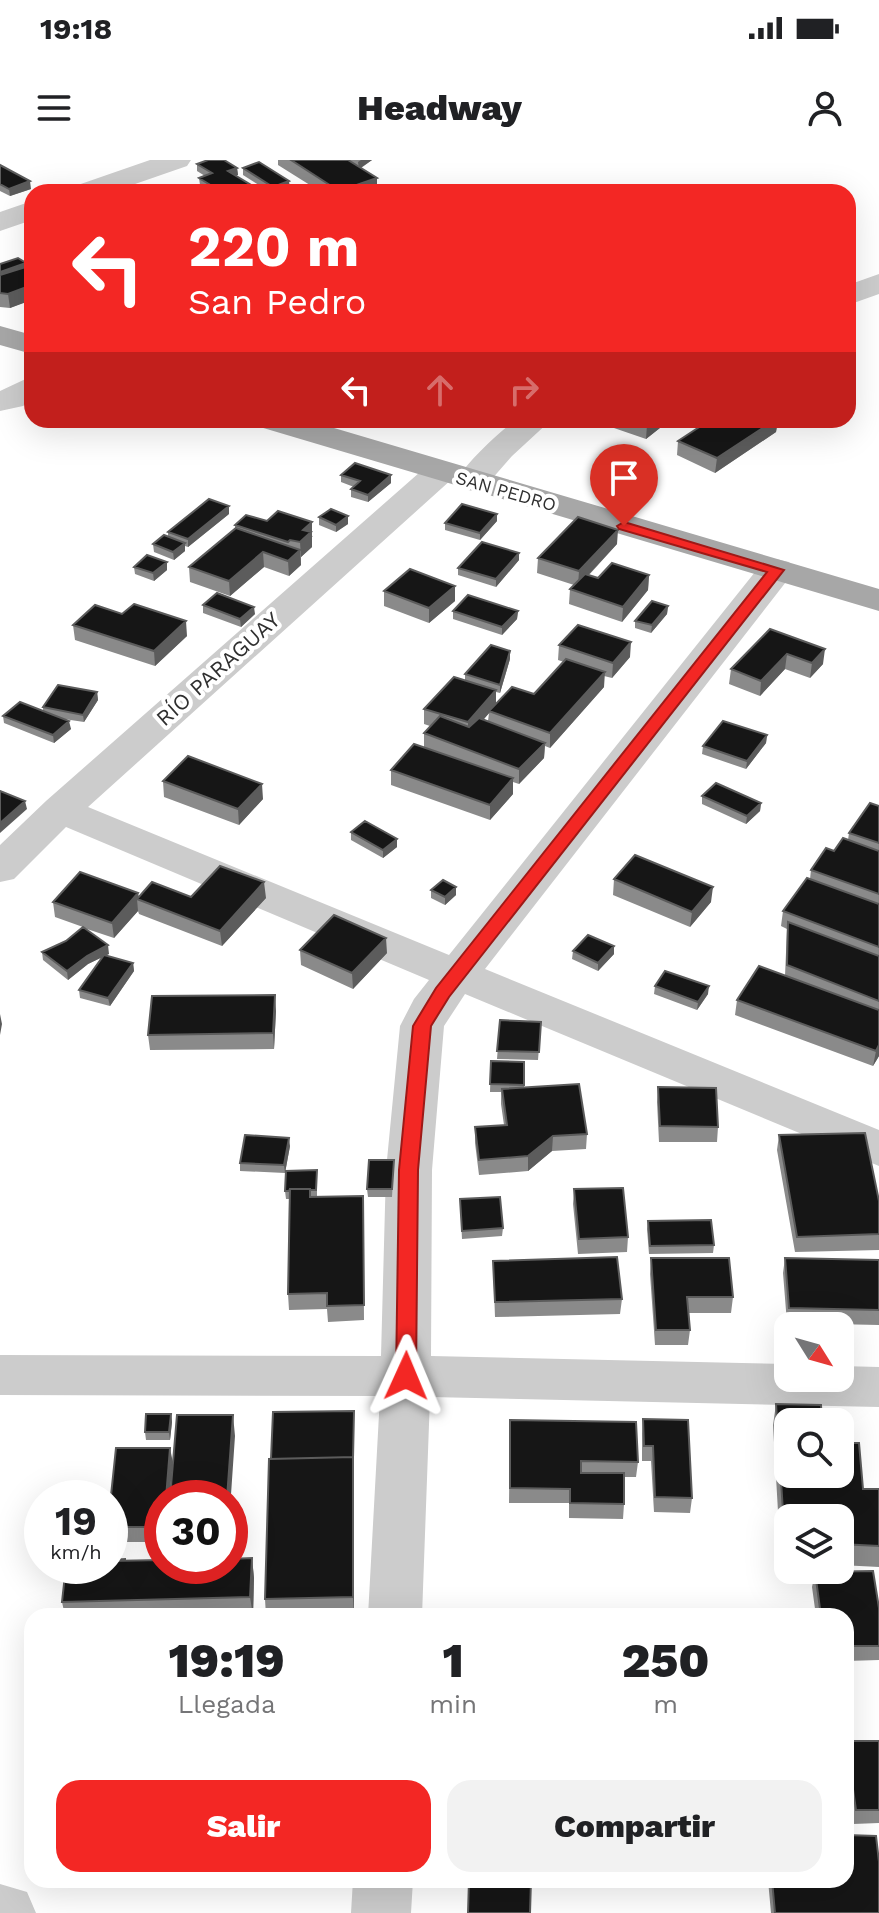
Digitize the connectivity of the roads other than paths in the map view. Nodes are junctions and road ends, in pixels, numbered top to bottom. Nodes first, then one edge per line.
1 (177, 160) edge
2 (108, 184) edge
3 (24, 213) edge
4 (0, 222) edge
5 (879, 283) edge
6 (856, 293) edge
7 (0, 335) edge
8 (24, 342) edge
9 (24, 391) edge
10 (0, 401) edge
11 (298, 428) edge
12 (525, 428) edge
13 (456, 477) junction
14 (776, 570) junction
15 (879, 600) edge
16 (60, 810) junction
17 (0, 869) edge
18 (456, 976) junction
19 (879, 1149) edge
20 (0, 1375) edge
21 (406, 1376) junction
22 (879, 1387) edge
23 (395, 1608) edge
24 (383, 1888) edge
25 (0, 1913) edge
26 (6, 1913) edge
27 (381, 1913) edge

1 - 2 street
3 - 4 street
5 - 6 street
7 - 8 main road
9 - 10 street
11 - 13 main road, SAN PEDRO
12 - 13 street, RÍO PARAGUAY
13 - 14 main road, SAN PEDRO
13 - 16 street, RÍO PARAGUAY
14 - 15 main road, SAN PEDRO
14 - 18 street
16 - 17 street, RÍO PARAGUAY
16 - 18 street
18 - 19 street
18 - 21 street
20 - 21 street
21 - 22 street
21 - 23 street
24 - 27 street
25 - 26 street

